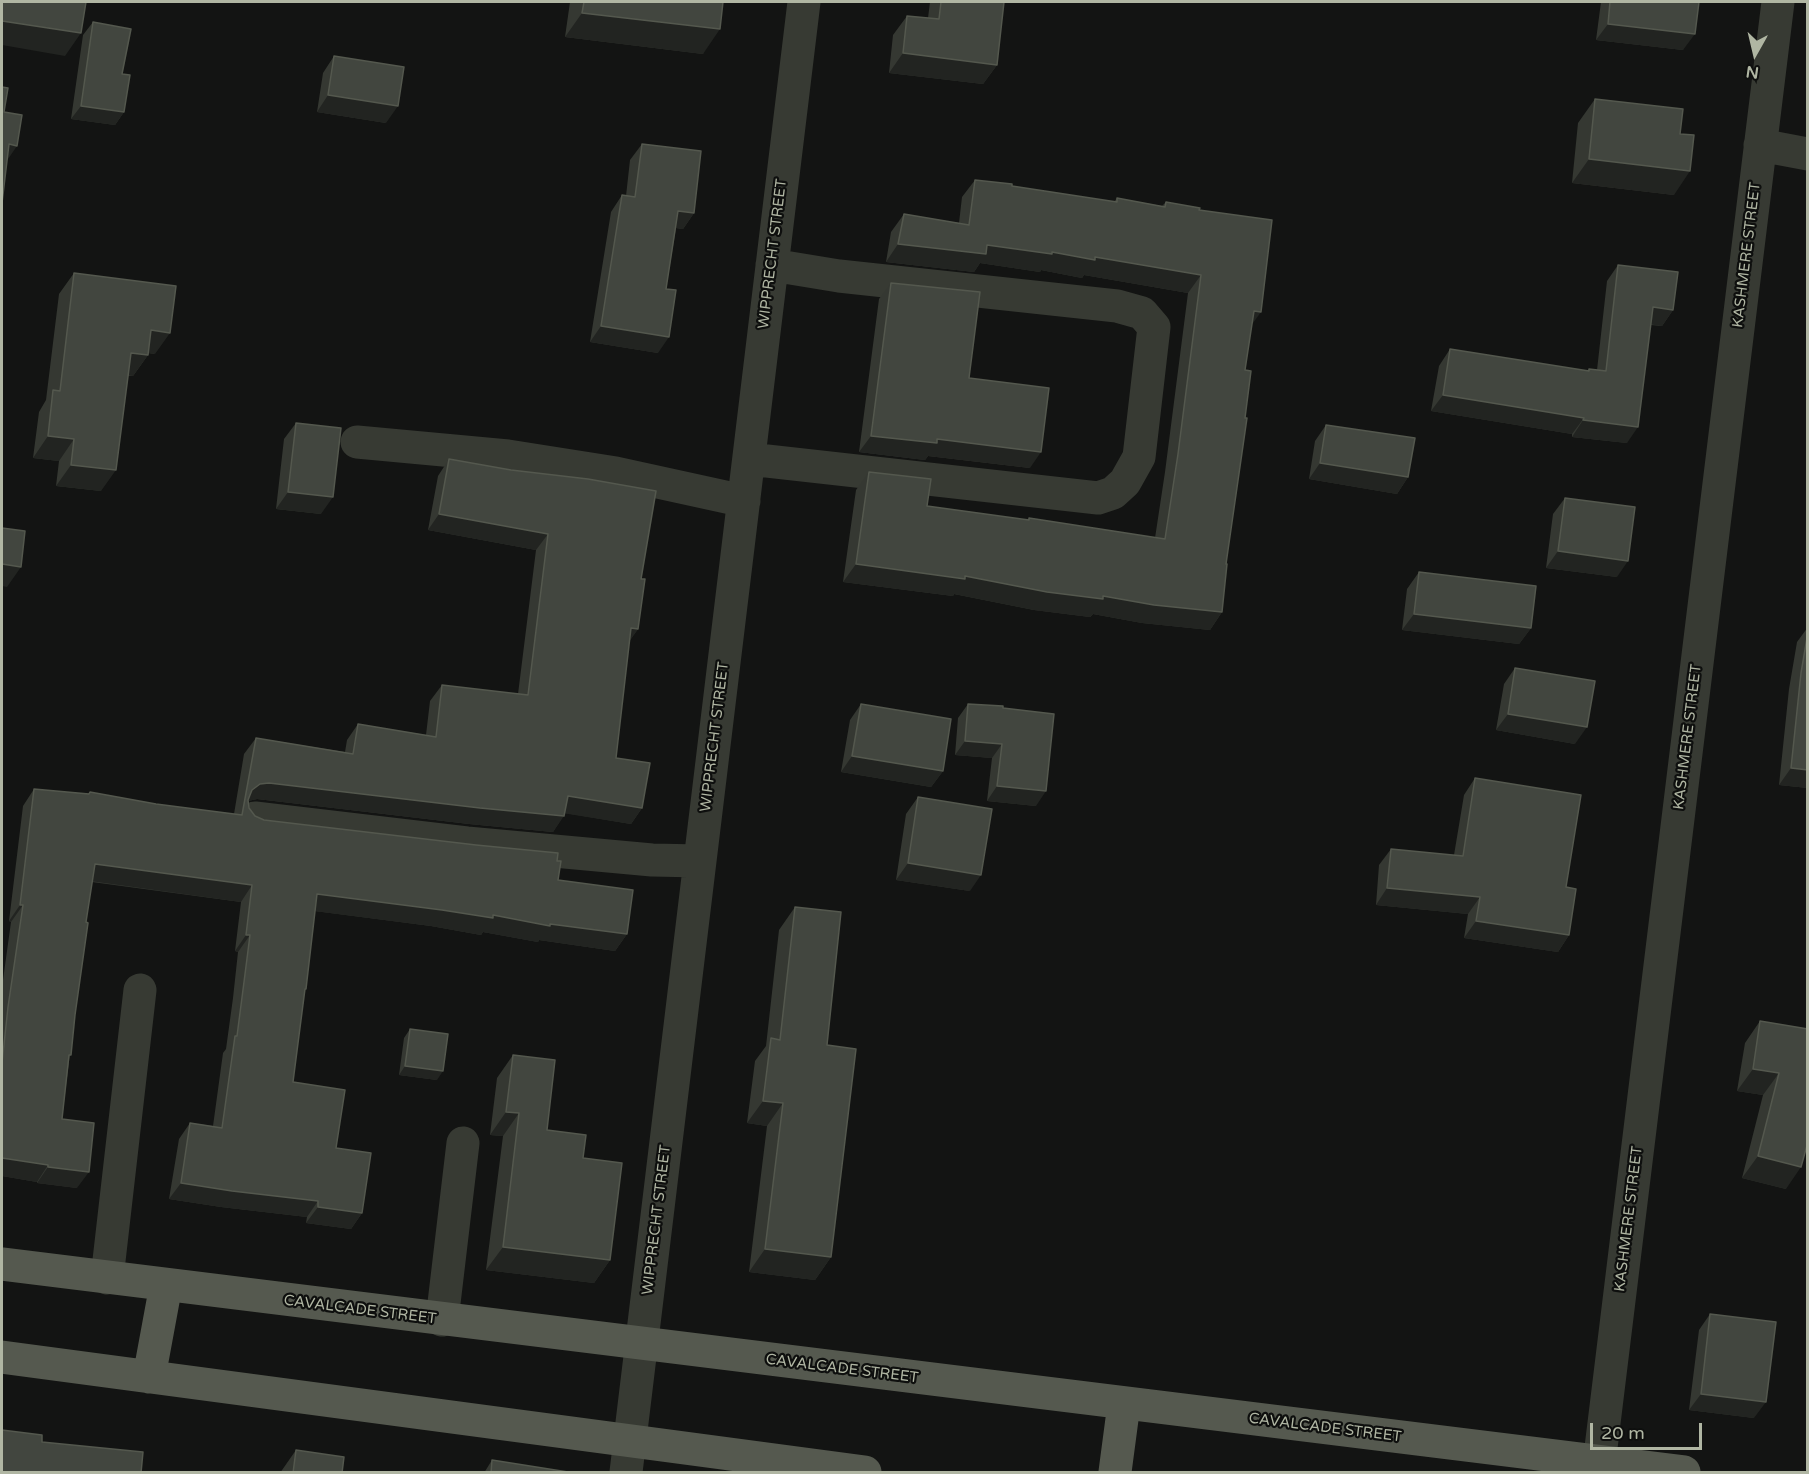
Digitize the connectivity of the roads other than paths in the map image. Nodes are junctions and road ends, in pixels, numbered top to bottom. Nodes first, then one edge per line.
1 (804, 2) edge
2 (1778, 2) edge
3 (1760, 145) junction
4 (1808, 154) edge
5 (772, 265) junction
6 (357, 442) dead end
7 (749, 459) junction
8 (744, 501) junction
9 (255, 818) edge
10 (700, 861) junction
11 (140, 990) dead end
12 (463, 1143) dead end
13 (2, 1264) edge
14 (107, 1278) junction
15 (166, 1285) junction
16 (442, 1320) junction
17 (642, 1344) junction
18 (2, 1357) edge
19 (149, 1377) junction
20 (1124, 1404) junction
21 (628, 1457) edge
22 (1598, 1467) edge
23 (865, 1473) edge
24 (1115, 1473) edge
25 (1684, 1473) edge

1 - 5 street, WIPPRECHT STREET
2 - 3 street, KASHMERE STREET
3 - 4 street
3 - 22 street, KASHMERE STREET
5 - 7 street, WIPPRECHT STREET
5 - 7 street
6 - 8 street
7 - 8 street, WIPPRECHT STREET
8 - 10 street, WIPPRECHT STREET
9 - 10 street
10 - 17 street, WIPPRECHT STREET
11 - 14 street
12 - 16 street
13 - 14 main road, CAVALCADE STREET
14 - 15 main road, CAVALCADE STREET
15 - 16 main road, CAVALCADE STREET
15 - 19 main road
16 - 17 main road, CAVALCADE STREET
17 - 20 main road, CAVALCADE STREET
17 - 21 street, WIPPRECHT STREET
18 - 19 main road
19 - 21 main road
20 - 22 main road, CAVALCADE STREET
20 - 24 main road
21 - 23 main road
22 - 25 main road, CAVALCADE STREET

